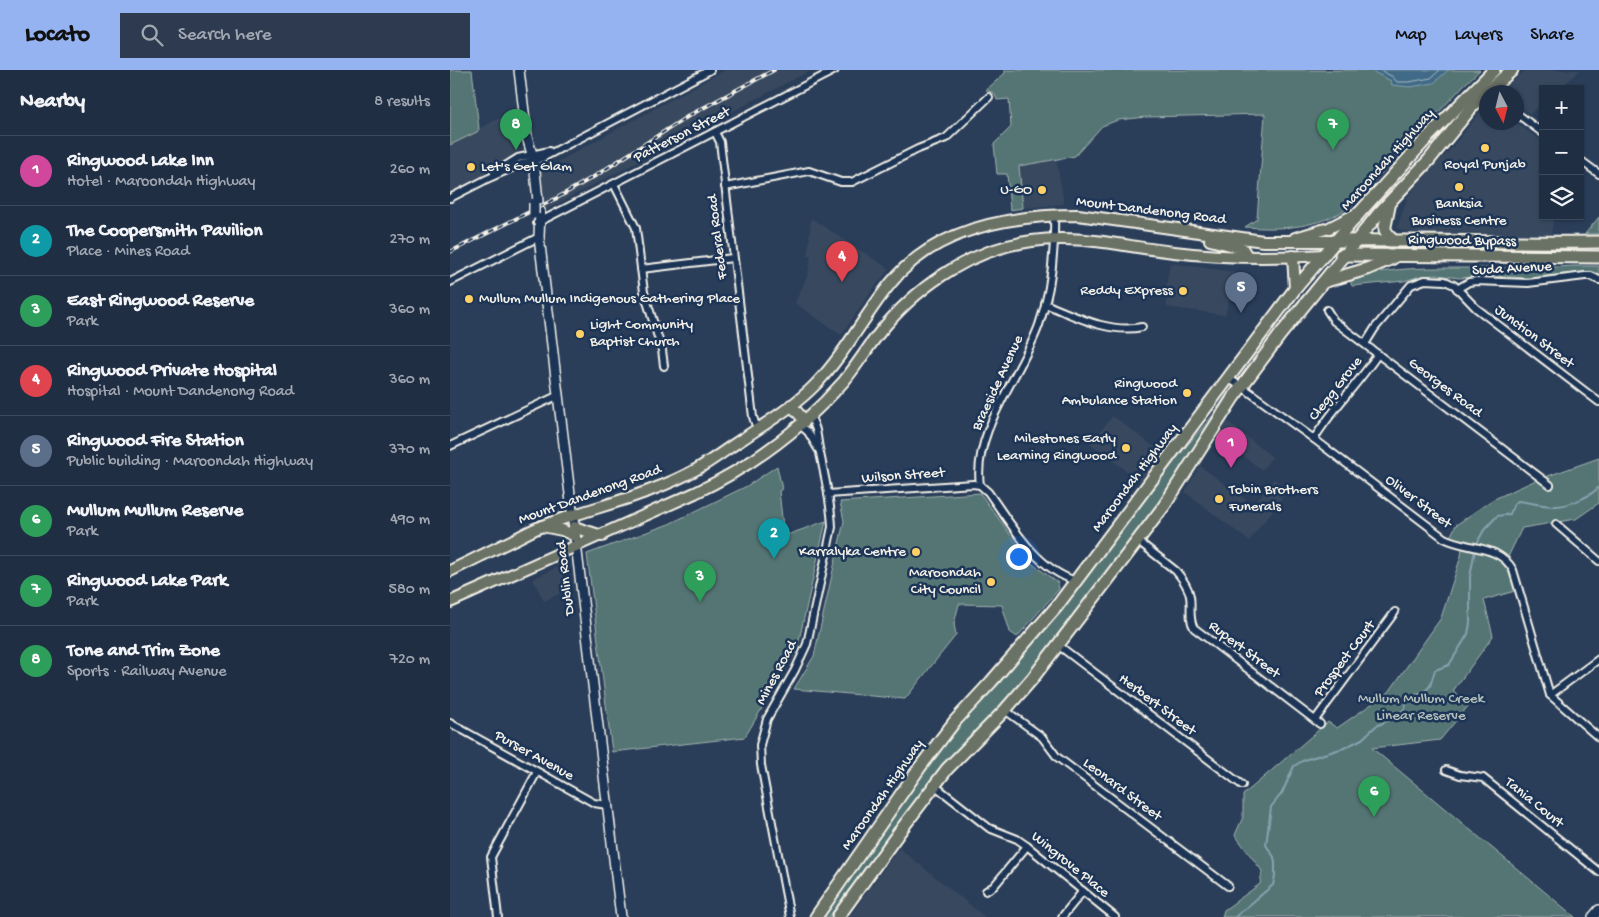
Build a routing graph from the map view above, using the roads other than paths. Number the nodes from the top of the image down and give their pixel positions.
1 (519, 70) edge
2 (710, 70) edge
3 (835, 70) edge
4 (1494, 70) edge
5 (1512, 70) edge
6 (1488, 85) edge
7 (1492, 85) edge
8 (1479, 96) edge
9 (989, 97) dead end
10 (1479, 99) edge
11 (1524, 119) edge
12 (1539, 130) edge
13 (715, 132) junction
14 (1428, 137) junction
15 (1439, 147) junction
16 (530, 158) junction
17 (1584, 163) edge
18 (1599, 174) edge
19 (614, 184) junction
20 (725, 187) junction
21 (450, 198) edge
22 (1390, 202) junction
23 (1362, 210) junction
24 (1054, 215) junction
25 (537, 217) junction
26 (1207, 236) junction
27 (539, 237) junction
28 (1055, 239) junction
29 (1358, 240) junction
30 (1392, 240) junction
31 (1336, 241) junction
32 (1284, 242) junction
33 (1599, 242) edge
34 (1200, 254) junction
35 (1324, 255) junction
36 (1344, 255) junction
37 (1399, 255) junction
38 (1247, 256) junction
39 (1293, 256) junction
40 (1599, 257) edge
41 (733, 258) junction
42 (641, 269) junction
43 (1599, 280) edge
44 (450, 282) edge
45 (1322, 282) junction
46 (1295, 289) junction
47 (1457, 289) junction
48 (1045, 304) junction
49 (1327, 310) dead end
50 (1142, 327) dead end
51 (1365, 344) junction
52 (1378, 354) junction
53 (664, 366) dead end
54 (1228, 378) junction
55 (1241, 386) junction
56 (559, 395) junction
57 (1599, 402) edge
58 (791, 406) junction
59 (805, 421) junction
60 (757, 429) junction
61 (1314, 439) junction
62 (450, 446) edge
63 (819, 450) junction
64 (980, 485) junction
65 (1550, 485) dead end
66 (828, 494) junction
67 (573, 516) junction
68 (1556, 524) dead end
69 (542, 526) junction
70 (574, 531) junction
71 (602, 536) junction
72 (1137, 540) junction
73 (576, 547) junction
74 (1599, 561) edge
75 (450, 571) edge
76 (1076, 581) junction
77 (450, 602) edge
78 (1395, 612) dead end
79 (1058, 645) junction
80 (1599, 659) edge
81 (1550, 695) junction
82 (1006, 710) junction
83 (1317, 722) joint
84 (450, 723) edge
85 (1599, 738) edge
86 (1446, 770) dead end
87 (537, 772) junction
88 (934, 785) junction
89 (1242, 785) dead end
90 (607, 805) junction
91 (1027, 846) junction
92 (1599, 872) edge
93 (1228, 886) dead end
94 (986, 891) dead end
95 (1083, 891) junction
96 (789, 908) junction
97 (1599, 910) edge
98 (498, 917) edge
99 (621, 917) edge
100 (790, 917) edge
101 (794, 917) edge
102 (816, 917) edge
103 (838, 917) edge
104 (1062, 917) edge
105 (1115, 917) edge
106 (1593, 917) edge

1 - 16 main road, Dublin Road
2 - 16 street
3 - 13 street, Patterson Street
4 - 6 highway, Maroondah Highway
5 - 7 highway, Maroondah Highway
8 - 14 highway, Maroondah Highway
9 - 20 street
10 - 15 highway, Maroondah Highway
11 - 12 street
13 - 19 street, Patterson Street
13 - 20 street, Federal Road
14 - 15 highway
14 - 23 highway, Maroondah Highway
15 - 22 highway, Maroondah Highway
16 - 21 street
16 - 25 main road, Dublin Road, bridge
17 - 18 street
19 - 25 street, Patterson Street
19 - 42 street
20 - 41 street, Federal Road
22 - 29 highway, Maroondah Highway
22 - 30 highway
23 - 31 highway, Maroondah Highway
23 - 32 main road
24 - 26 main road, Mount Dandenong Road
24 - 28 street, Braeside Avenue
24 - 58 main road, Mount Dandenong Road
25 - 27 main road, Dublin Road
26 - 32 main road, Mount Dandenong Road
26 - 34 main road
26 - 38 main road
27 - 44 street
27 - 56 main road, Dublin Road
28 - 34 main road
28 - 48 street, Braeside Avenue
28 - 59 main road
29 - 30 highway, Ringwood Bypass
29 - 31 highway, Ringwood Bypass
29 - 36 highway, Maroondah Highway
30 - 33 highway, Ringwood Bypass
31 - 32 main road, Mount Dandenong Road
31 - 35 highway, Maroondah Highway
34 - 38 main road
35 - 36 highway, Ringwood Bypass
35 - 39 main road
35 - 46 highway, Maroondah Highway
36 - 37 highway, Ringwood Bypass
36 - 45 highway, Maroondah Highway
37 - 40 highway, Ringwood Bypass
37 - 45 highway
38 - 39 main road
39 - 46 main road
41 - 42 street
41 - 60 street, Federal Road
42 - 53 street
43 - 47 street, Suda Avenue
45 - 55 highway, Maroondah Highway
46 - 54 highway, Maroondah Highway
47 - 51 street
47 - 57 street, Junction Street
48 - 50 street
48 - 64 street, Braeside Avenue
49 - 51 street, Georges Road
51 - 52 street, Georges Road
52 - 61 street, Clegg Grove
52 - 65 street, Georges Road
54 - 55 street, Oliver Street
54 - 76 highway, Maroondah Highway
55 - 61 street, Oliver Street
55 - 72 highway, Maroondah Highway
56 - 62 street
56 - 67 main road, Dublin Road
58 - 59 main road
58 - 60 main road, Mount Dandenong Road
59 - 63 street, Mines Road
59 - 63 street, Mines Road
59 - 71 main road
60 - 67 main road, Mount Dandenong Road
61 - 81 street, Oliver Street
63 - 66 street, Mines Road
64 - 66 street, Wilson Street
64 - 76 street
66 - 96 street, Mines Road
67 - 69 main road, Mount Dandenong Road
67 - 70 main road, Dublin Road
68 - 74 street
69 - 70 main road
69 - 75 main road, Mount Dandenong Road
70 - 71 main road
70 - 73 main road, Dublin Road
71 - 73 main road
72 - 79 highway, Maroondah Highway
72 - 83 street, Rupert Street
73 - 77 main road
73 - 90 main road, Dublin Road
76 - 102 highway, Maroondah Highway
78 - 83 street, Prospect Court
79 - 82 highway, Maroondah Highway
79 - 89 street, Herbert Street
80 - 81 street
81 - 85 street
82 - 88 highway, Maroondah Highway
82 - 93 street, Leonard Street
84 - 87 street, Purser Avenue
86 - 92 street, Tania Court
87 - 90 street, Purser Avenue
87 - 98 street
88 - 91 street, Wingrove Place
88 - 103 highway, Maroondah Highway
90 - 99 main road, Dublin Road
91 - 94 street
91 - 95 street, Wingrove Place
95 - 104 street
95 - 105 street, Wingrove Place
96 - 100 street, Mines Road
96 - 101 street, Mines Road
97 - 106 main road

